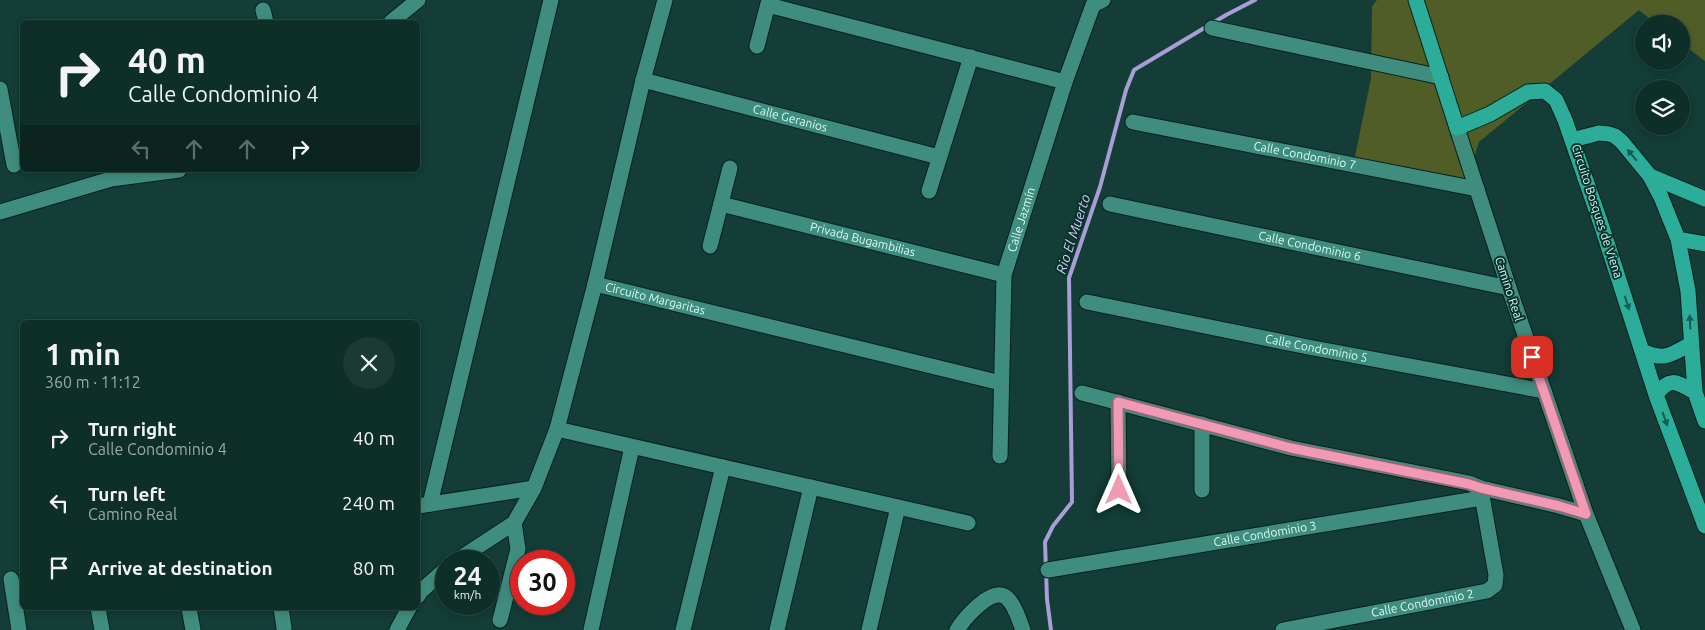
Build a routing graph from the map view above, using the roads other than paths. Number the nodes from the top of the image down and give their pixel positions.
1 (418, 0) edge
2 (550, 0) edge
3 (665, 0) edge
4 (769, 2) edge
5 (1094, 2) edge
6 (1417, 3) edge
7 (393, 20) edge
8 (1212, 28) dead end
9 (757, 46) dead end
10 (972, 57) junction
11 (1441, 77) junction
12 (643, 80) junction
13 (1065, 82) junction
14 (0, 88) edge
15 (1133, 122) dead end
16 (1457, 128) junction
17 (1572, 140) junction
18 (939, 157) junction
19 (14, 165) dead end
20 (730, 168) dead end
21 (151, 172) edge
22 (110, 175) edge
23 (1650, 176) junction
24 (1477, 188) junction
25 (929, 191) dead end
26 (1705, 200) edge
27 (721, 204) junction
28 (1110, 204) dead end
29 (0, 212) edge
30 (1678, 238) junction
31 (1705, 244) edge
32 (710, 246) dead end
33 (1004, 276) junction
34 (595, 284) junction
35 (1509, 288) junction
36 (1087, 302) dead end
37 (1691, 344) junction
38 (1644, 352) junction
39 (1001, 384) junction
40 (1544, 391) junction
41 (1695, 392) junction
42 (1082, 393) dead end
43 (1656, 395) junction
44 (1118, 402) junction
45 (1705, 421) edge
46 (1202, 424) junction
47 (556, 429) junction
48 (632, 446) junction
49 (1000, 456) dead end
50 (723, 467) junction
51 (812, 487) junction
52 (534, 488) junction
53 (1119, 490) dead end
54 (1202, 490) dead end
55 (1481, 493) junction
56 (424, 505) edge
57 (898, 507) junction
58 (1586, 514) junction
59 (514, 523) junction
60 (968, 523) dead end
61 (1705, 526) edge
62 (473, 550) edge
63 (1048, 570) dead end
64 (11, 579) edge
65 (435, 579) edge
66 (420, 593) edge
67 (98, 610) edge
68 (189, 610) edge
69 (281, 610) edge
70 (408, 610) edge
71 (500, 620) dead end
72 (284, 628) dead end
73 (19, 630) edge
74 (102, 630) edge
75 (193, 630) edge
76 (397, 630) edge
77 (590, 630) edge
78 (682, 630) edge
79 (777, 630) edge
80 (869, 630) edge
81 (957, 630) edge
82 (1023, 630) edge
83 (1283, 630) edge
84 (1633, 630) edge

1 - 7 street
2 - 56 street
3 - 12 street, Circuito Margaritas
4 - 9 street
4 - 10 street
5 - 13 street, Calle Jazmín
6 - 11 main road, Camino Real
8 - 11 street
10 - 13 street
10 - 18 street
11 - 16 main road, Camino Real
12 - 18 street, Calle Geranios
12 - 34 street, Circuito Margaritas
13 - 33 street, Calle Jazmín
14 - 19 street
15 - 24 street, Calle Condominio 7
16 - 17 main road
16 - 24 street, Camino Real
23 -> 17 main road, Circuito Bosques de Viena
17 -> 38 main road, Circuito Bosques de Viena
18 - 25 street
20 - 27 street
21 - 22 street
22 - 29 street
23 - 26 main road
23 - 30 main road, Circuito Bosques de Viena
24 - 35 street, Camino Real
27 - 32 street
27 - 33 street, Privada Bugambilias
28 - 35 street, Calle Condominio 6
30 - 31 main road
37 -> 30 main road, Circuito Bosques de Viena
33 - 39 street, Calle Jazmín
34 - 39 street, Circuito Margaritas
34 - 47 street
35 - 40 street, Camino Real
36 - 40 street, Calle Condominio 5
37 - 38 main road
37 - 41 main road, Circuito Bosques de Viena
38 - 43 main road, Circuito Bosques de Viena
39 - 49 street, Calle Jazmín
40 - 58 street, Camino Real
41 - 43 main road
41 - 45 main road, Circuito Bosques de Viena
42 - 44 street
43 -> 61 main road, Circuito Bosques de Viena
44 - 46 street
44 - 53 street
46 - 54 street
46 - 55 street
47 - 48 street
47 - 52 street
48 - 50 street
48 - 77 street
50 - 51 street
50 - 78 street
51 - 57 street
51 - 79 street
52 - 56 street
52 - 59 street
55 - 58 street
55 - 63 street, Calle Condominio 3
55 - 83 street, Calle Condominio 2
57 - 60 street
57 - 80 street
58 - 84 street, Camino Real
59 - 62 street
59 - 71 street
64 - 73 street
65 - 66 street
67 - 74 street
68 - 75 street
69 - 72 street
70 - 76 street
81 - 82 street

